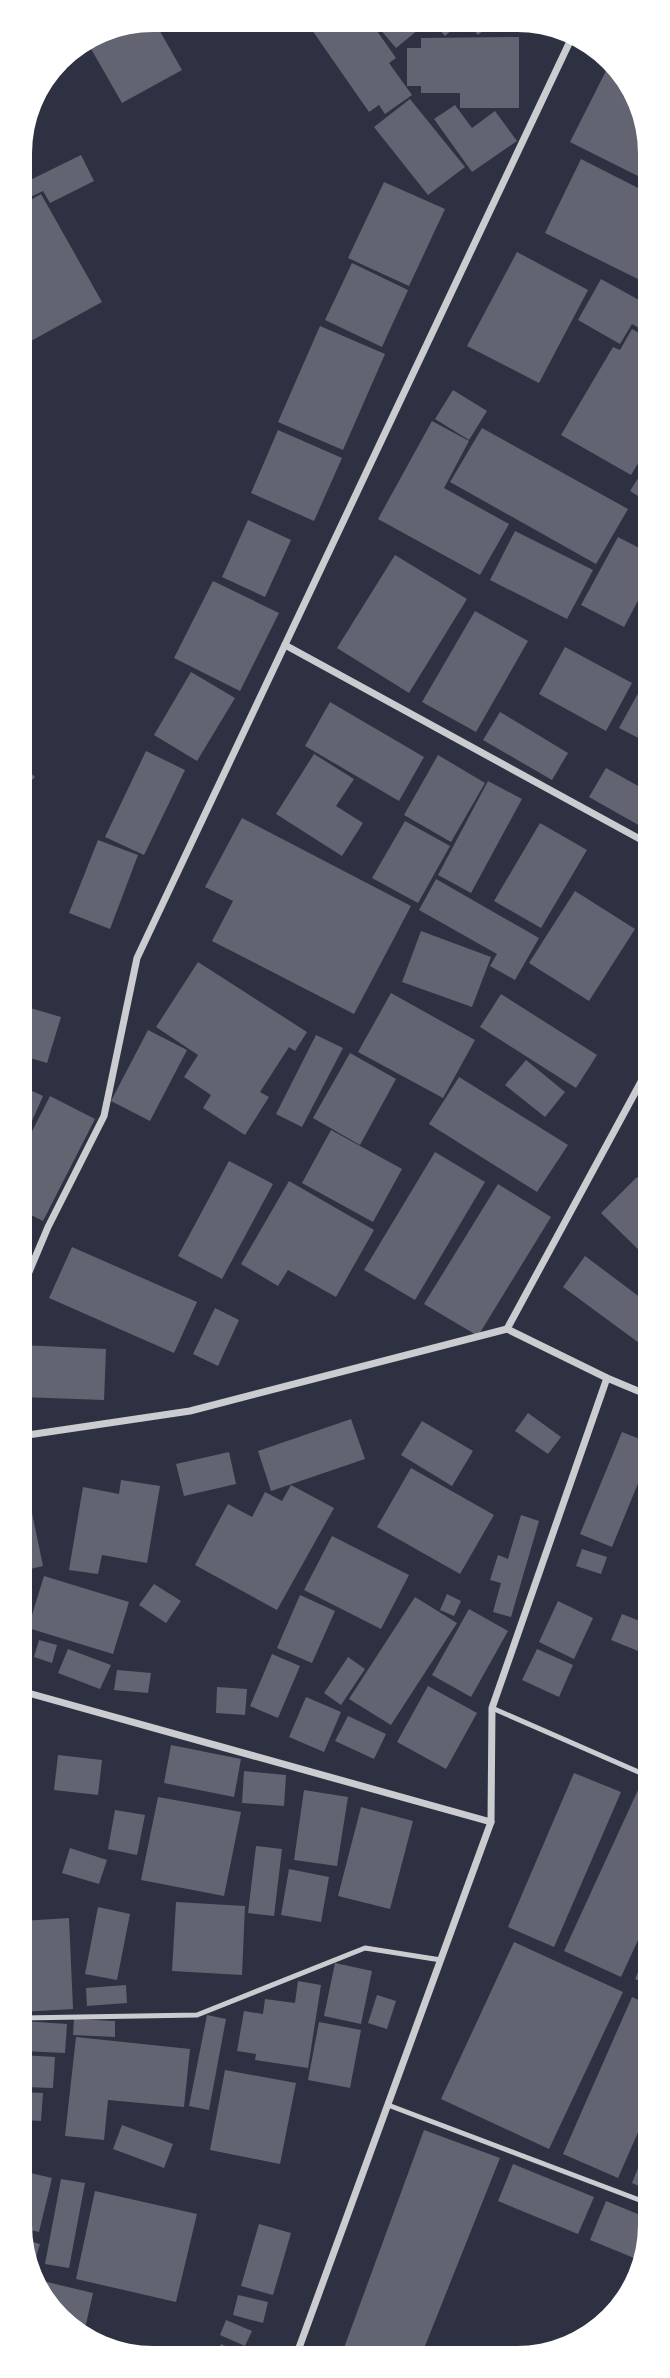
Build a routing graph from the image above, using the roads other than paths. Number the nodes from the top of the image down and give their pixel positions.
1 (569, 43) edge
2 (285, 645) junction
3 (638, 838) edge
4 (638, 1087) edge
5 (32, 1266) edge
6 (507, 1329) junction
7 (607, 1378) junction
8 (638, 1391) edge
9 (32, 1434) edge
10 (32, 1694) edge
11 (492, 1708) junction
12 (638, 1772) edge
13 (491, 1822) junction
14 (441, 1960) junction
15 (32, 2018) edge
16 (388, 2105) junction
17 (638, 2199) edge
18 (300, 2346) edge

1 - 2 street
2 - 3 street
2 - 5 street
4 - 6 street
6 - 7 street
6 - 9 street
7 - 8 street
7 - 11 street
10 - 13 street
11 - 12 lane
11 - 13 street
13 - 14 street
14 - 15 lane
14 - 16 street
16 - 17 lane
16 - 18 street

